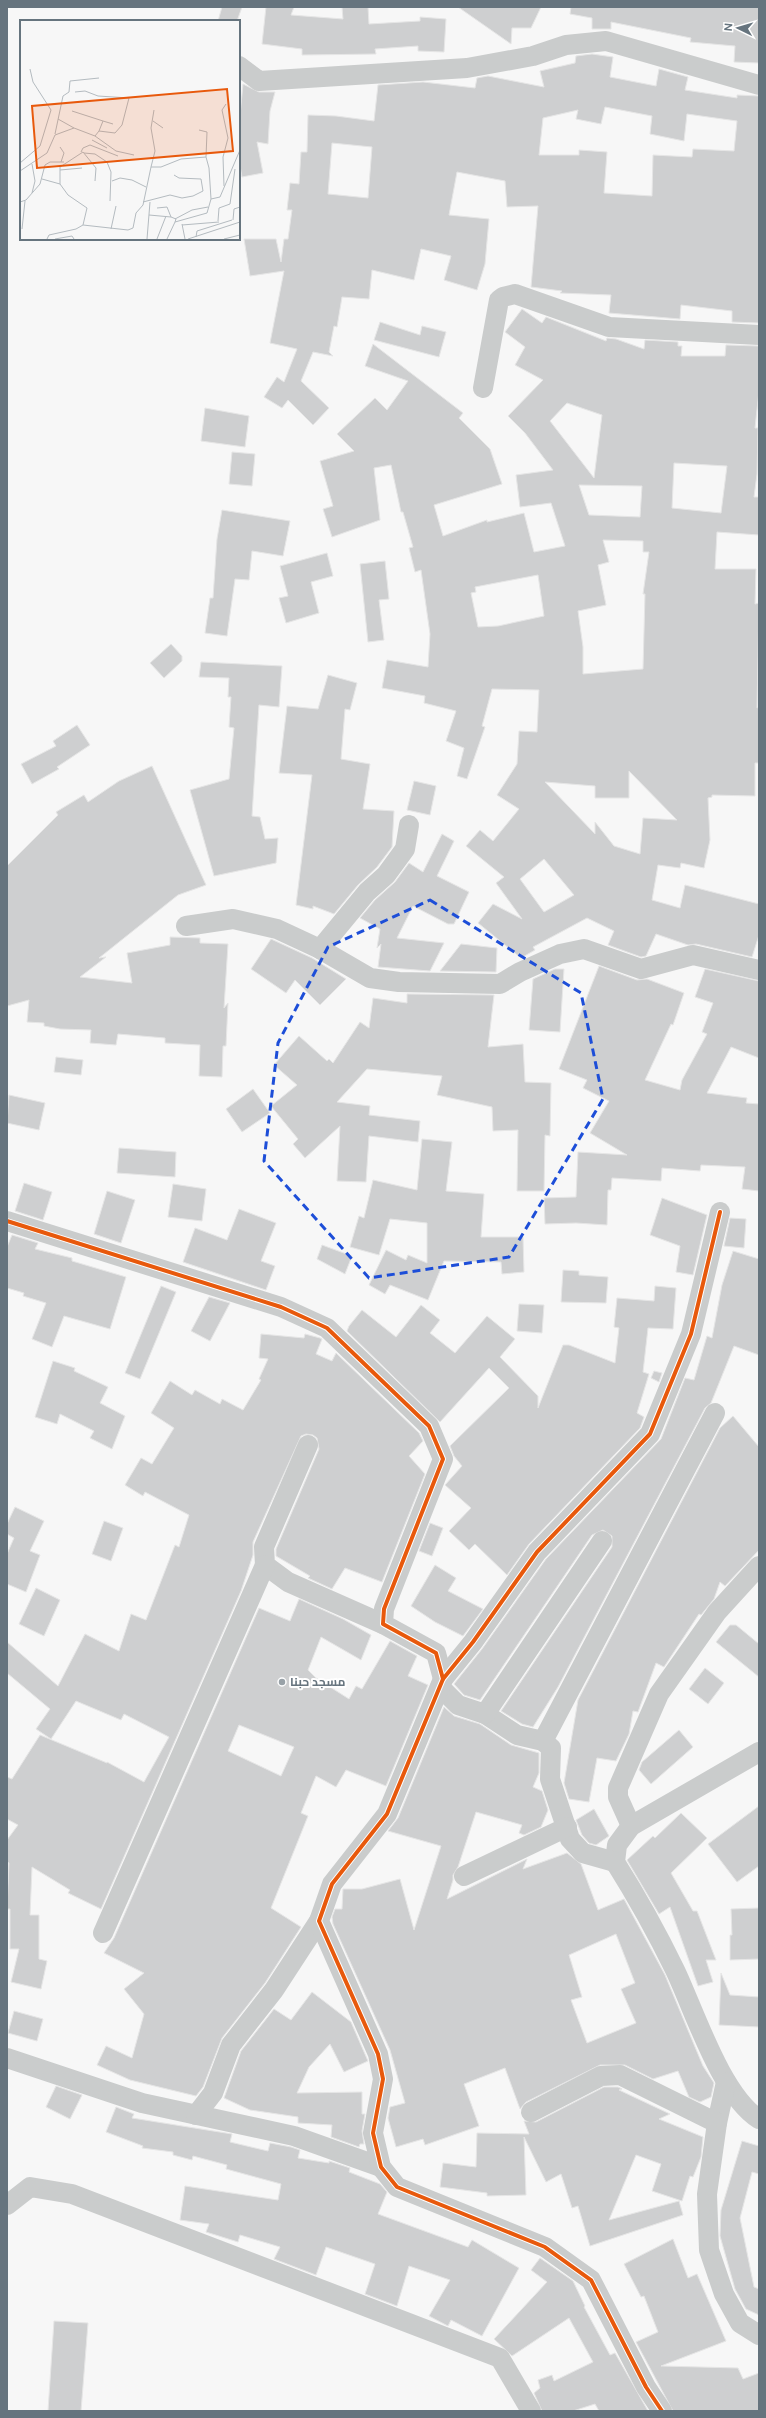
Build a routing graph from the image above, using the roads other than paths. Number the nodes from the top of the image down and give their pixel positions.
1 (240, 67) edge
2 (759, 85) edge
3 (759, 335) edge
4 (483, 388) dead end
5 (409, 825) dead end
6 (186, 926) dead end
7 (320, 949) junction
8 (759, 970) edge
9 (720, 1212) dead end
10 (7, 1221) edge
11 (715, 1413) dead end
12 (308, 1445) dead end
13 (602, 1541) dead end
14 (265, 1565) junction
15 (759, 1566) edge
16 (383, 1624) junction
17 (442, 1683) junction
18 (485, 1714) junction
19 (543, 1741) junction
20 (759, 1752) edge
21 (631, 1826) junction
22 (566, 1827) junction
23 (615, 1862) junction
24 (464, 1876) dead end
25 (319, 1921) junction
26 (103, 1933) dead end
27 (7, 2058) edge
28 (726, 2082) junction
29 (531, 2112) dead end
30 (196, 2115) junction
31 (759, 2119) edge
32 (717, 2123) junction
33 (381, 2167) junction
34 (7, 2205) edge
35 (759, 2335) edge
36 (531, 2411) edge
37 (662, 2411) edge

1 - 2 street
3 - 4 street
5 - 7 street
6 - 7 street
7 - 8 street
9 - 17 street
10 - 16 street
11 - 19 street
12 - 14 street
13 - 18 street
14 - 16 street
14 - 26 street
15 - 21 street
16 - 17 street
17 - 18 street
17 - 25 street
18 - 19 street
19 - 22 street
20 - 21 street
21 - 23 street
22 - 23 street
22 - 24 street
23 - 28 street
25 - 30 street
25 - 33 street
27 - 30 street
28 - 31 street
28 - 32 street
29 - 32 street
30 - 33 street
32 - 35 street
33 - 37 street
34 - 36 street

